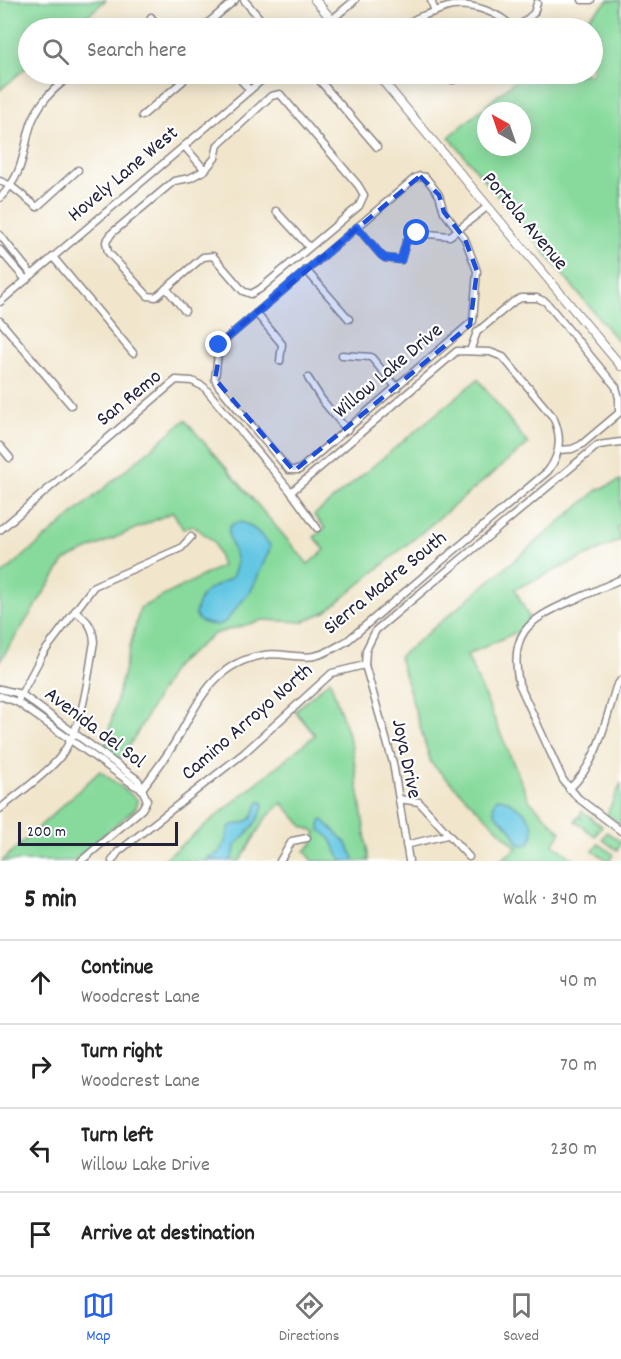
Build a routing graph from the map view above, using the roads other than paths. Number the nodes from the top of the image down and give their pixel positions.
1 (235, 0) edge
2 (244, 0) edge
3 (315, 0) edge
4 (355, 0) edge
5 (431, 0) edge
6 (582, 0) edge
7 (591, 0) edge
8 (537, 3) dead end
9 (435, 12) junction
10 (216, 18) edge
11 (259, 18) edge
12 (330, 18) edge
13 (334, 18) edge
14 (418, 18) edge
15 (503, 18) edge
16 (528, 18) edge
17 (59, 84) edge
18 (179, 84) edge
19 (244, 84) edge
20 (256, 84) edge
21 (323, 84) edge
22 (385, 84) edge
23 (250, 90) junction
24 (142, 116) dead end
25 (184, 146) junction
26 (377, 147) dead end
27 (78, 170) dead end
28 (205, 170) junction
29 (0, 181) edge
30 (11, 186) junction
31 (0, 198) edge
32 (487, 207) junction
33 (276, 210) dead end
34 (357, 227) junction
35 (459, 230) junction
36 (0, 235) edge
37 (309, 247) junction
38 (0, 249) edge
39 (53, 257) junction
40 (306, 270) junction
41 (32, 275) junction
42 (26, 280) junction
43 (166, 288) junction
44 (0, 302) edge
45 (185, 311) dead end
46 (255, 313) junction
47 (349, 319) dead end
48 (0, 321) edge
49 (470, 351) junction
50 (133, 353) dead end
51 (342, 355) dead end
52 (280, 361) dead end
53 (621, 366) edge
54 (308, 378) dead end
55 (397, 388) junction
56 (71, 405) dead end
57 (347, 430) junction
58 (621, 442) edge
59 (0, 446) edge
60 (559, 450) junction
61 (10, 458) dead end
62 (291, 492) junction
63 (317, 528) dead end
64 (0, 530) edge
65 (190, 537) dead end
66 (621, 581) edge
67 (75, 611) junction
68 (365, 665) junction
69 (621, 680) edge
70 (0, 689) edge
71 (21, 694) junction
72 (0, 696) edge
73 (17, 702) junction
74 (74, 732) junction
75 (71, 740) junction
76 (142, 789) junction
77 (569, 789) junction
78 (399, 800) junction
79 (0, 808) edge
80 (621, 831) edge
81 (447, 835) junction
82 (307, 838) dead end
83 (406, 845) junction
84 (469, 858) dead end
85 (81, 861) edge
86 (112, 861) edge
87 (280, 861) edge
88 (409, 861) edge

1 - 10 street
2 - 11 street
3 - 12 main road
4 - 13 street
5 - 9 street
6 - 7 street
8 - 16 street
9 - 14 street
9 - 15 street
17 - 30 street
18 - 24 street
19 - 23 street
20 - 23 street, Hovely Lane West
21 - 26 street
22 - 32 main road, Portola Avenue
23 - 25 street, Hovely Lane West
25 - 28 street
25 - 39 street, Hovely Lane West
27 - 30 street
28 - 37 street
28 - 43 street
29 - 30 street
30 - 31 street
32 - 35 street
32 - 53 main road, Portola Avenue
33 - 37 street
34 - 35 street
34 - 35 street, Willow Lake Drive
34 - 40 street, Willow Lake Drive
35 - 55 street, Willow Lake Drive
36 - 41 street
37 - 43 street
38 - 42 street
39 - 41 street, Hovely Lane West
39 - 50 street
40 - 46 street, Willow Lake Drive
40 - 47 street
41 - 42 street, Hovely Lane West
42 - 44 street, Hovely Lane West
43 - 45 street
46 - 52 street
46 - 57 street, Willow Lake Drive
48 - 56 street
49 - 60 street
49 - 60 street
49 - 62 street
51 - 55 street
54 - 57 street
55 - 57 street, Willow Lake Drive
58 - 68 street
59 - 61 street
60 - 76 street, Sierra Madre South
62 - 63 street, San Remo
62 - 64 street, San Remo
65 - 67 street
66 - 77 street
67 - 71 street
67 - 74 street
68 - 78 street, Joya Drive
68 - 86 street, Camino Arroyo North
69 - 77 street
70 - 71 street, Avenida del Sol
71 - 73 street
71 - 74 street, Avenida del Sol
72 - 73 street, Avenida del Sol
73 - 75 street, Avenida del Sol
74 - 75 street
74 - 76 street, Avenida del Sol
75 - 76 street, Avenida del Sol
75 - 79 street
76 - 85 street
77 - 80 street
78 - 81 street
78 - 83 street, Joya Drive
81 - 83 street
81 - 84 street
82 - 87 street
83 - 88 street, Joya Drive

